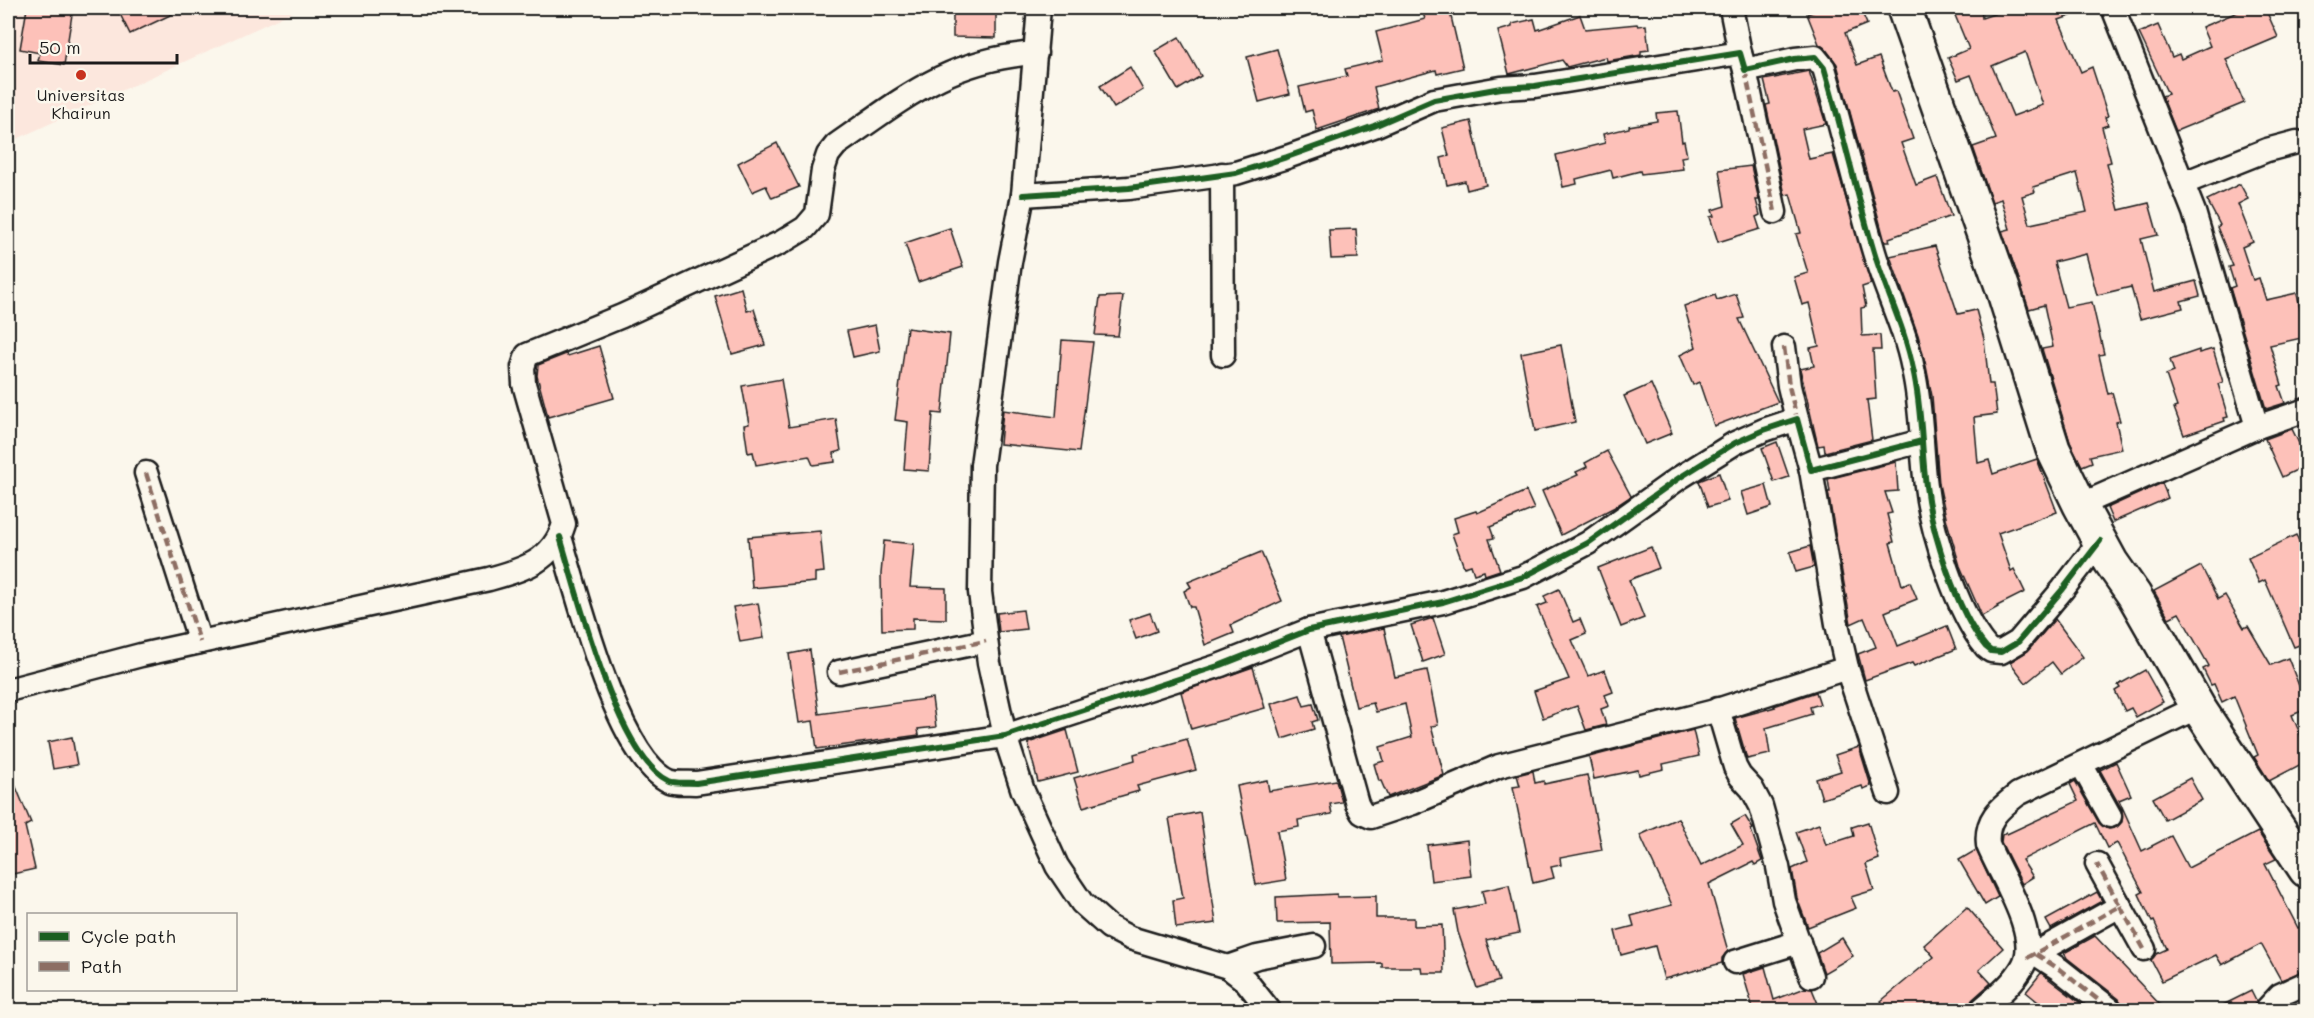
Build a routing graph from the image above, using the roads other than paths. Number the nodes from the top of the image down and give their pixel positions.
1 (1040, 8) edge
2 (1731, 8) edge
3 (1904, 8) edge
4 (2113, 8) edge
5 (1036, 53) junction
6 (1743, 62) junction
7 (2297, 142) dead end
8 (1222, 174) junction
9 (2184, 183) junction
10 (1023, 195) junction
11 (1775, 212) dead end
12 (1784, 347) dead end
13 (1223, 355) dead end
14 (2307, 410) edge
15 (1797, 419) junction
16 (2257, 426) junction
17 (1922, 441) junction
18 (1811, 470) junction
19 (147, 473) dead end
20 (2079, 505) junction
21 (561, 537) junction
22 (2106, 551) junction
23 (1309, 630) junction
24 (986, 641) junction
25 (200, 642) junction
26 (1847, 668) junction
27 (839, 672) dead end
28 (8, 690) edge
29 (2198, 707) junction
30 (1718, 709) junction
31 (1005, 736) junction
32 (2081, 764) junction
33 (1888, 793) dead end
34 (2110, 816) dead end
35 (2302, 852) edge
36 (2097, 864) dead end
37 (2120, 906) junction
38 (1799, 942) junction
39 (1314, 946) dead end
40 (2144, 949) dead end
41 (2032, 956) junction
42 (1736, 963) dead end
43 (1228, 968) junction
44 (1811, 976) dead end
45 (2307, 983) edge
46 (1269, 1011) edge
47 (1982, 1011) edge
48 (2111, 1011) edge
49 (2266, 1011) edge

1 - 5 street
2 - 6 street
3 - 20 highway
4 - 9 street
5 - 10 street
5 - 21 street
6 - 8 street
6 - 11 street
6 - 17 street
7 - 9 street
8 - 10 street
8 - 13 street
9 - 16 street
10 - 24 street
12 - 15 street
14 - 16 street
15 - 18 street
15 - 23 street
16 - 20 street
17 - 18 street
17 - 22 street
18 - 26 street
19 - 25 street
20 - 22 highway
21 - 25 street
21 - 31 street
22 - 29 highway
23 - 30 street
23 - 31 street
24 - 27 street
24 - 31 street
25 - 28 street
26 - 30 street
26 - 33 street
29 - 32 street
29 - 35 highway
30 - 38 street
31 - 43 street
32 - 34 street
32 - 41 street
36 - 37 street
37 - 40 street
37 - 41 street
38 - 42 street
38 - 44 street
39 - 43 street
41 - 47 street
41 - 48 street
43 - 46 street
45 - 49 street

